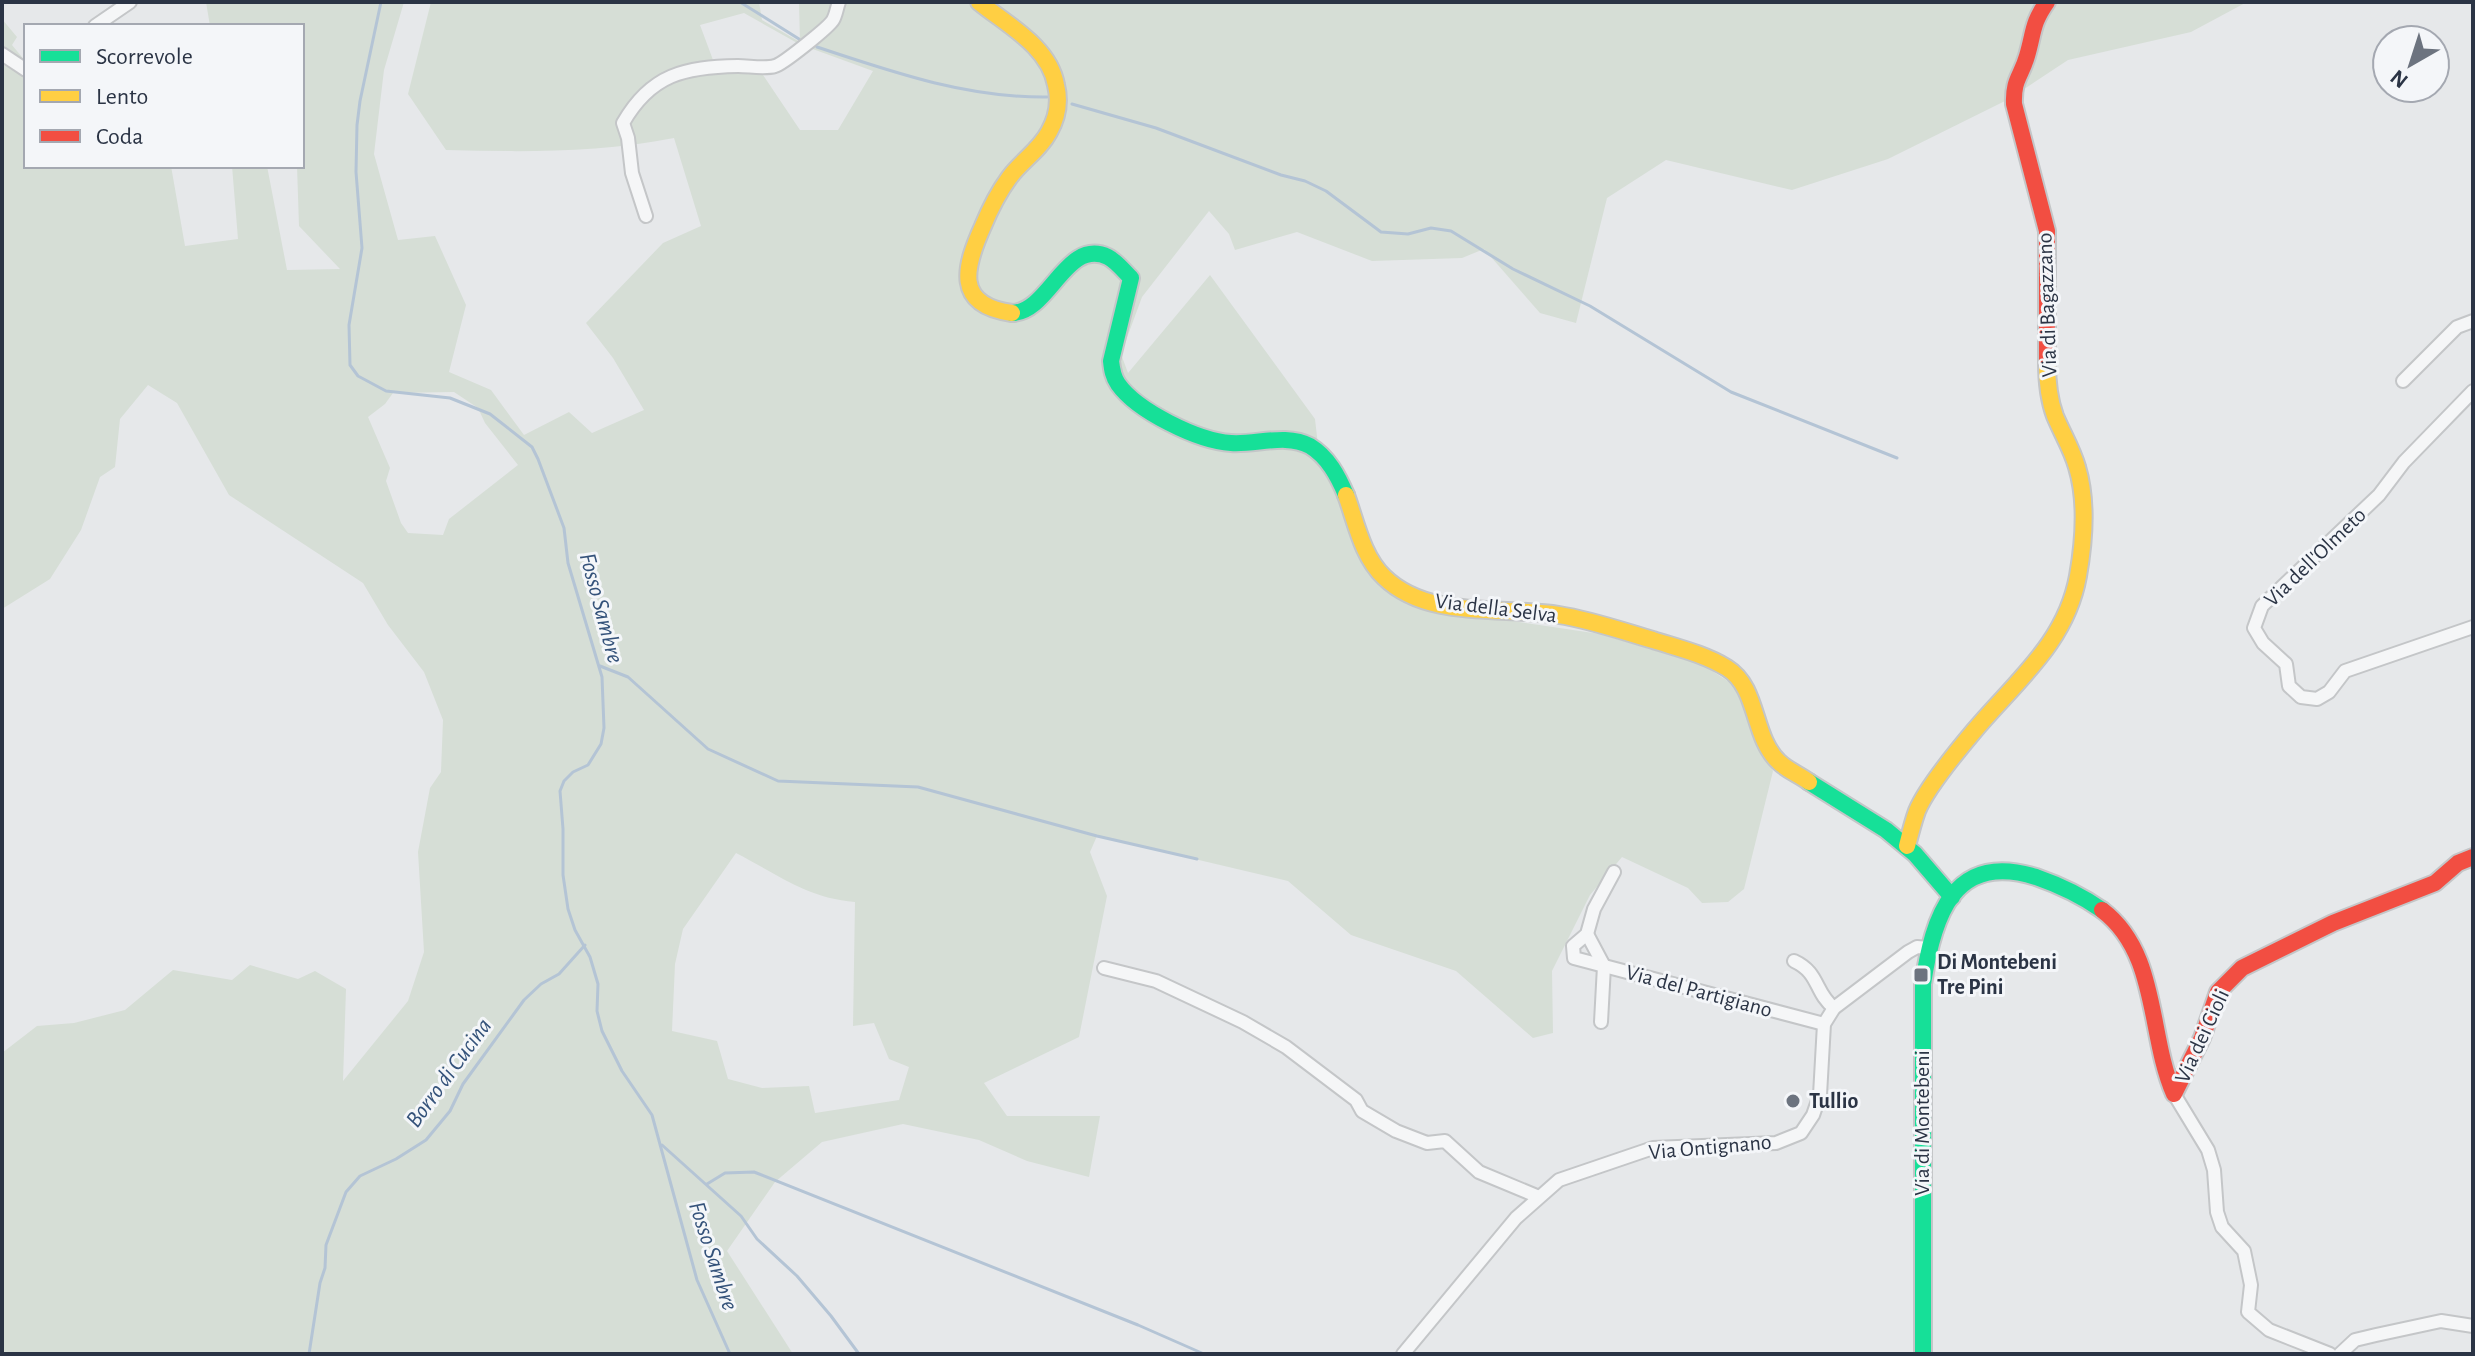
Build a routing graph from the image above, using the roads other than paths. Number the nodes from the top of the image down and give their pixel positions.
1 (130, 2) edge
2 (839, 2) edge
3 (979, 2) edge
4 (2047, 2) edge
5 (2034, 10) edge
6 (98, 24) edge
7 (2, 54) edge
8 (24, 69) edge
9 (646, 216) dead end
10 (2473, 321) edge
11 (2403, 381) dead end
12 (2473, 391) edge
13 (2473, 627) edge
14 (1907, 846) junction
15 (2473, 857) edge
16 (1614, 872) dead end
17 (1952, 897) junction
18 (1587, 934) junction
19 (1929, 948) junction
20 (1794, 961) dead end
21 (1604, 966) junction
22 (1104, 968) dead end
23 (1834, 1008) junction
24 (1601, 1022) dead end
25 (1824, 1024) junction
26 (2174, 1094) junction
27 (1539, 1197) junction
28 (2473, 1326) edge
29 (1403, 1354) edge
30 (1923, 1354) edge
31 (2330, 1354) edge
32 (2340, 1354) edge

1 - 6 street
2 - 9 street
3 - 14 street, Via della Selva
4 - 5 street, Via di Bagazzano
5 - 14 street, Via di Bagazzano
7 - 8 street
10 - 11 street
12 - 13 street, Via dell'Olmeto
14 - 17 street, Via della Selva
15 - 26 street, Via dei Cioli
16 - 18 street
17 - 19 street, Via di Montebeni
17 - 26 street, Via dei Cioli
18 - 21 street
18 - 21 street, Via del Partigiano
19 - 23 street, Via Ontignano
19 - 30 street, Via di Montebeni
20 - 23 street
21 - 24 street
21 - 25 street, Via del Partigiano
22 - 27 street
23 - 25 street, Via Ontignano
25 - 27 street, Via Ontignano
26 - 31 street
27 - 29 street, Via Ontignano
28 - 32 street

